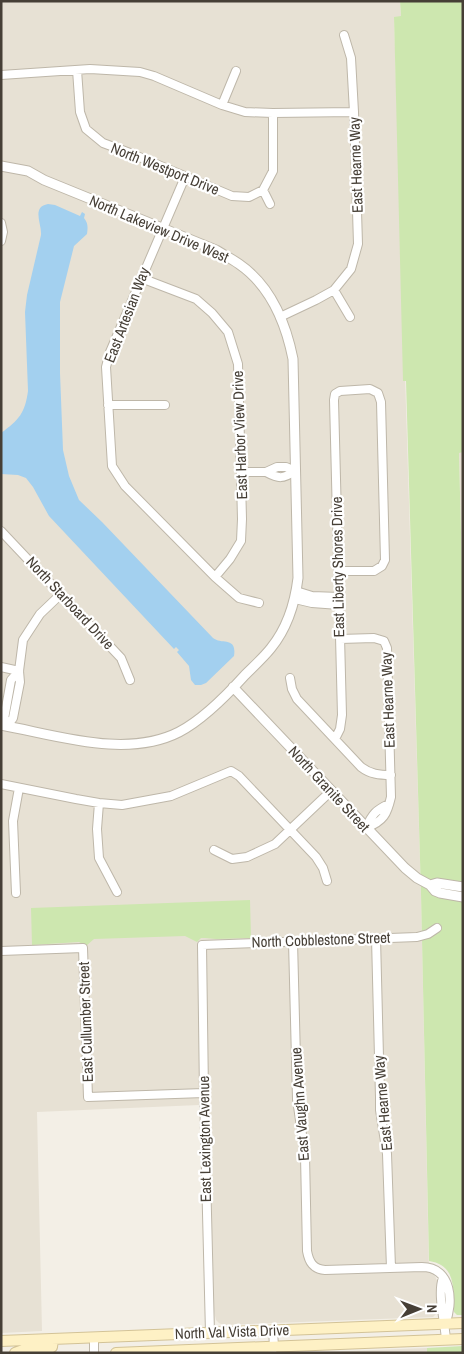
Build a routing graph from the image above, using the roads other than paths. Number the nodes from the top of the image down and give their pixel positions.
1 (344, 35) dead end
2 (77, 70) junction
3 (236, 71) dead end
4 (1, 75) edge
5 (222, 105) junction
6 (354, 112) junction
7 (273, 113) junction
8 (1, 166) edge
9 (185, 177) junction
10 (263, 190) junction
11 (270, 204) dead end
12 (2, 223) edge
13 (163, 229) junction
14 (1, 241) edge
15 (141, 278) junction
16 (334, 290) junction
17 (280, 317) junction
18 (350, 317) dead end
19 (108, 405) junction
20 (165, 405) dead end
21 (295, 471) junction
22 (241, 472) junction
23 (1, 531) edge
24 (338, 571) junction
25 (215, 577) junction
26 (62, 594) junction
27 (296, 595) junction
28 (339, 601) junction
29 (260, 604) dead end
30 (340, 639) junction
31 (1, 667) edge
32 (19, 671) junction
33 (290, 678) dead end
34 (130, 680) dead end
35 (233, 687) junction
36 (4, 726) edge
37 (335, 739) junction
38 (390, 775) junction
39 (1, 784) edge
40 (19, 788) junction
41 (331, 791) junction
42 (99, 803) junction
43 (366, 828) junction
44 (291, 829) junction
45 (214, 850) dead end
46 (326, 881) dead end
47 (430, 885) junction
48 (463, 887) edge
49 (117, 892) dead end
50 (16, 893) dead end
51 (463, 897) edge
52 (437, 928) dead end
53 (376, 938) junction
54 (293, 941) junction
55 (202, 945) joint
56 (1, 951) edge
57 (204, 1093) junction
58 (391, 1268) junction
59 (463, 1323) edge
60 (445, 1324) junction
61 (273, 1330) junction
62 (210, 1333) junction
63 (94, 1337) junction
64 (53, 1339) junction
65 (446, 1340) junction
66 (463, 1340) edge
67 (1, 1341) edge
68 (274, 1351) edge
69 (16, 1353) edge
70 (94, 1353) edge
71 (116, 1353) edge

1 - 6 street, East Hearne Way
2 - 4 street
2 - 5 street
2 - 9 street, North Westport Drive
3 - 5 street
5 - 7 street
6 - 7 street
6 - 16 street, East Hearne Way
7 - 10 street
8 - 13 street, North Lakeview Drive West
9 - 10 street, North Westport Drive
9 - 13 street, East Artesian Way
10 - 11 street
12 - 14 street
13 - 15 street, East Artesian Way
13 - 17 street, North Lakeview Drive West
15 - 19 street, East Artesian Way
15 - 22 street, East Harbor View Drive
16 - 17 street, East Hearne Way
16 - 18 street
17 - 21 street, North Lakeview Drive West
19 - 20 street
19 - 25 street, East Artesian Way
21 - 22 street
21 - 27 street, North Lakeview Drive West
22 - 25 street, East Harbor View Drive
23 - 26 street, North Starboard Drive
24 - 24 street, East Liberty Shores Drive
24 - 28 street, East Liberty Shores Drive
25 - 29 street, East Artesian Way
26 - 32 street
26 - 34 street, North Starboard Drive
27 - 28 street
27 - 35 street, North Lakeview Drive West
28 - 30 street, East Liberty Shores Drive
30 - 37 street, East Liberty Shores Drive
30 - 38 street, East Hearne Way
31 - 32 street
32 - 36 street
33 - 37 street
35 - 36 street, North Lakeview Drive West
35 - 41 street, North Granite Street
37 - 38 street
38 - 43 street, East Hearne Way
39 - 40 street
40 - 42 street
40 - 50 street
41 - 43 street, North Granite Street
41 - 44 street
42 - 44 street
42 - 49 street
43 - 47 street, North Granite Street
44 - 45 street
44 - 46 street
47 - 48 street
47 - 51 street, North Granite Street
52 - 53 street, North Cobblestone Street
53 - 54 street, North Cobblestone Street
53 - 58 street, East Hearne Way
54 - 55 street, North Cobblestone Street
54 - 58 street, East Vaughn Avenue
55 - 57 street, East Lexington Avenue
56 - 57 street, East Cullumber Street
57 - 62 street, East Lexington Avenue
58 - 60 street
59 - 60 main road, North Val Vista Drive
60 - 61 main road, North Val Vista Drive
60 - 65 street
61 - 62 main road, North Val Vista Drive
61 - 68 street
62 - 63 main road, North Val Vista Drive
63 - 64 main road, North Val Vista Drive
63 - 70 street
64 - 67 main road, North Val Vista Drive
64 - 69 main road
65 - 66 main road, North Val Vista Drive
65 - 68 main road, North Val Vista Drive
68 - 71 main road, North Val Vista Drive

